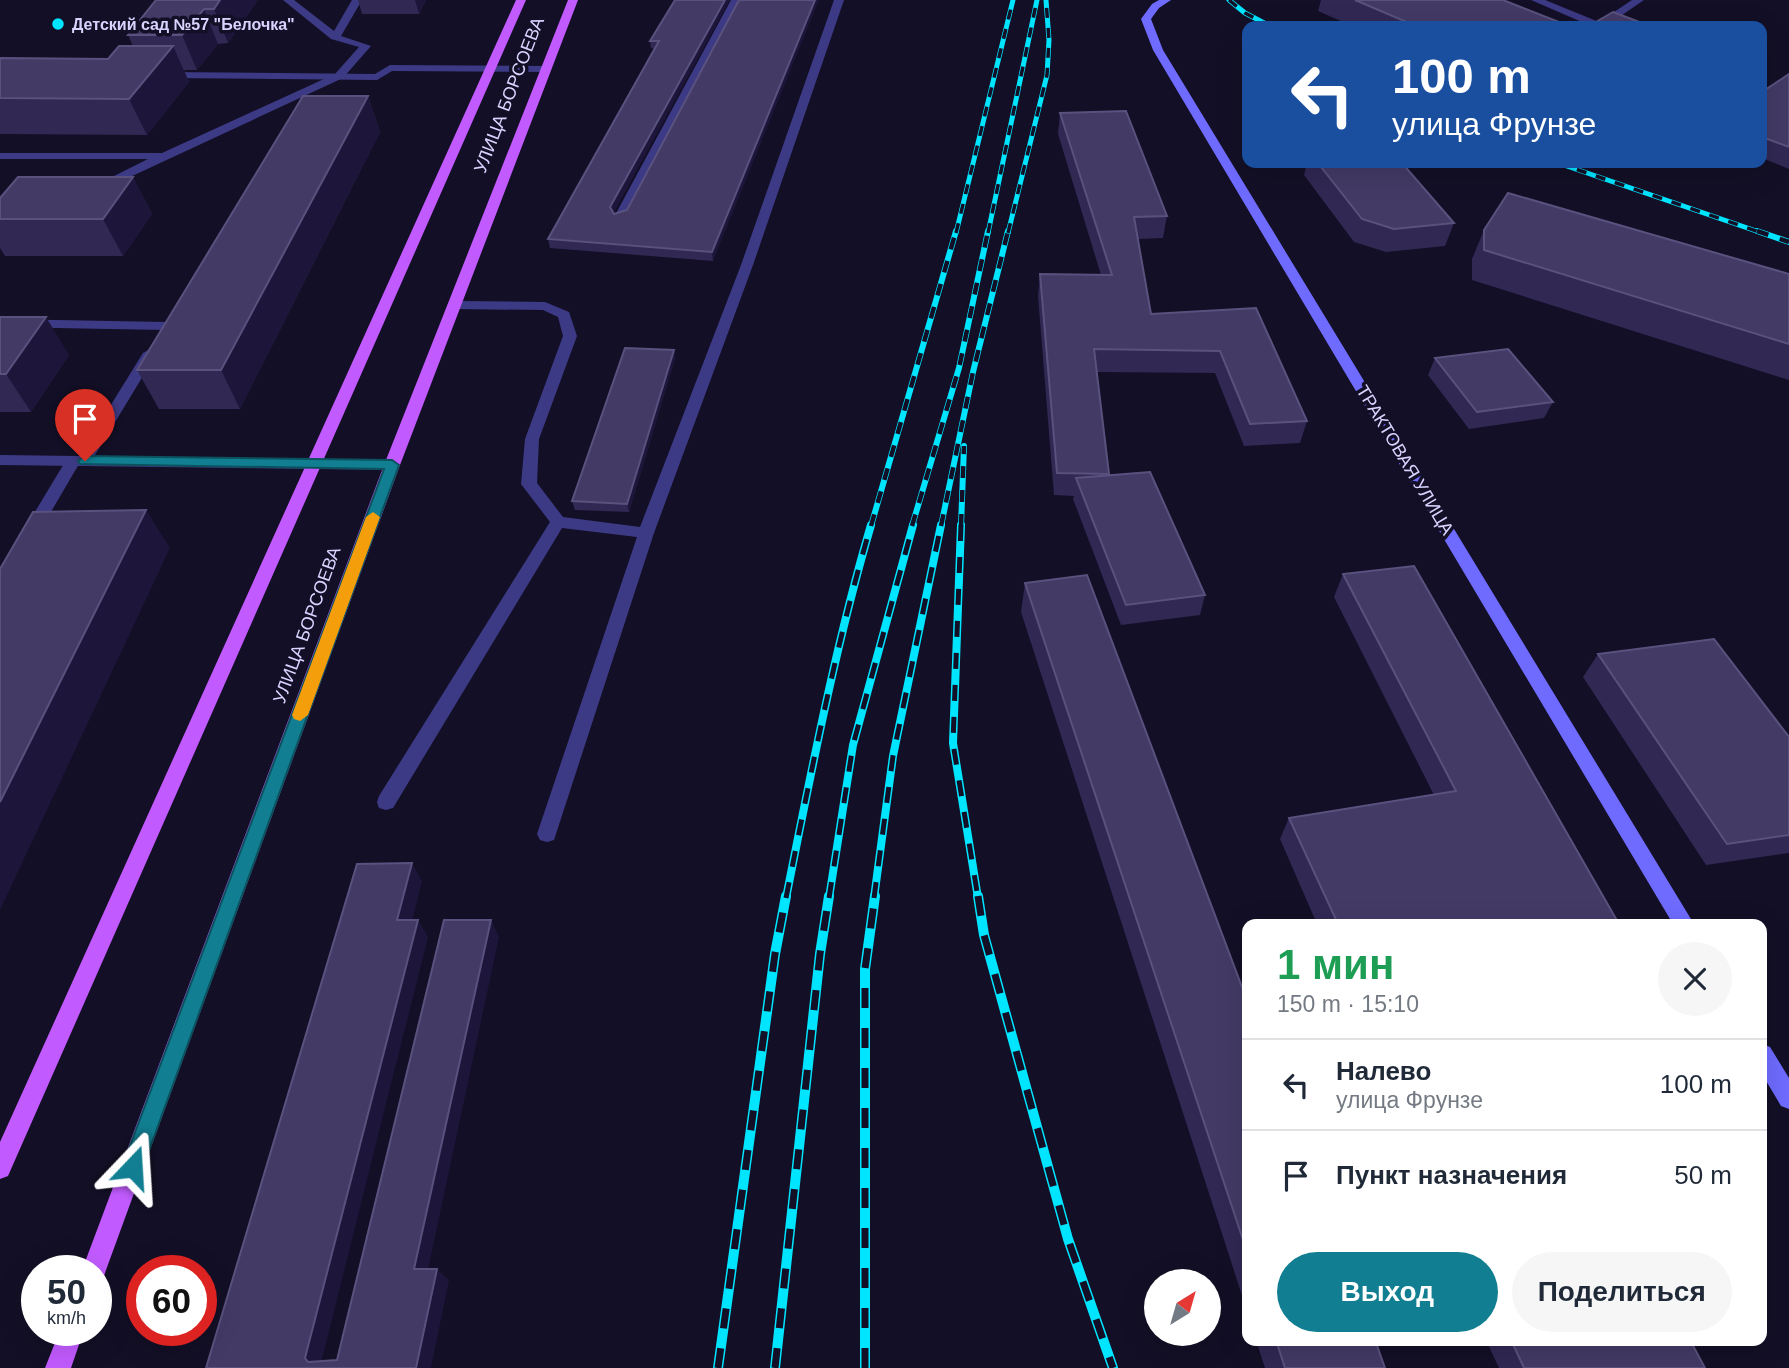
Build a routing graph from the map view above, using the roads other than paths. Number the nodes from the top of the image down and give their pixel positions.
1 (288, 0) edge
2 (357, 0) edge
3 (521, 0) edge
4 (573, 0) edge
5 (736, 0) edge
6 (839, 0) edge
7 (1166, 0) edge
8 (1536, 0) edge
9 (1639, 0) edge
10 (1587, 21) edge
11 (1607, 21) edge
12 (335, 37) junction
13 (491, 69) junction
14 (546, 69) junction
15 (149, 75) edge
16 (339, 76) junction
17 (309, 90) junction
18 (295, 113) edge
19 (0, 156) edge
20 (165, 156) junction
21 (86, 192) edge
22 (620, 217) edge
23 (454, 305) junction
24 (0, 323) edge
25 (0, 460) edge
26 (79, 461) junction
27 (313, 463) junction
28 (392, 465) junction
29 (558, 522) junction
30 (646, 533) junction
31 (27, 539) edge
32 (386, 802) dead end
33 (547, 834) dead end
34 (1681, 919) edge
35 (1767, 1062) edge
36 (1789, 1098) edge
37 (0, 1168) edge
38 (100, 1255) edge
39 (66, 1346) edge
40 (58, 1368) edge

1 - 12 street
2 - 12 street
3 - 13 main road, УЛИЦА БОРСОЕВА
4 - 14 main road, УЛИЦА БОРСОЕВА
5 - 22 street
6 - 30 street
7 - 34 main road, ТРАКТОВАЯ УЛИЦА
8 - 10 street
9 - 11 street
12 - 16 street
13 - 14 street
13 - 16 street
13 - 27 main road, УЛИЦА БОРСОЕВА
14 - 23 main road, УЛИЦА БОРСОЕВА
15 - 16 street
16 - 17 street
17 - 18 street
17 - 20 street
19 - 20 street
20 - 21 street
23 - 28 main road, УЛИЦА БОРСОЕВА
23 - 29 street
24 - 26 street
25 - 26 street
26 - 27 street
26 - 31 street
27 - 28 street
27 - 37 main road, УЛИЦА БОРСОЕВА
28 - 38 main road, УЛИЦА БОРСОЕВА
29 - 30 street
29 - 32 street
30 - 33 street
35 - 36 main road
39 - 40 main road

